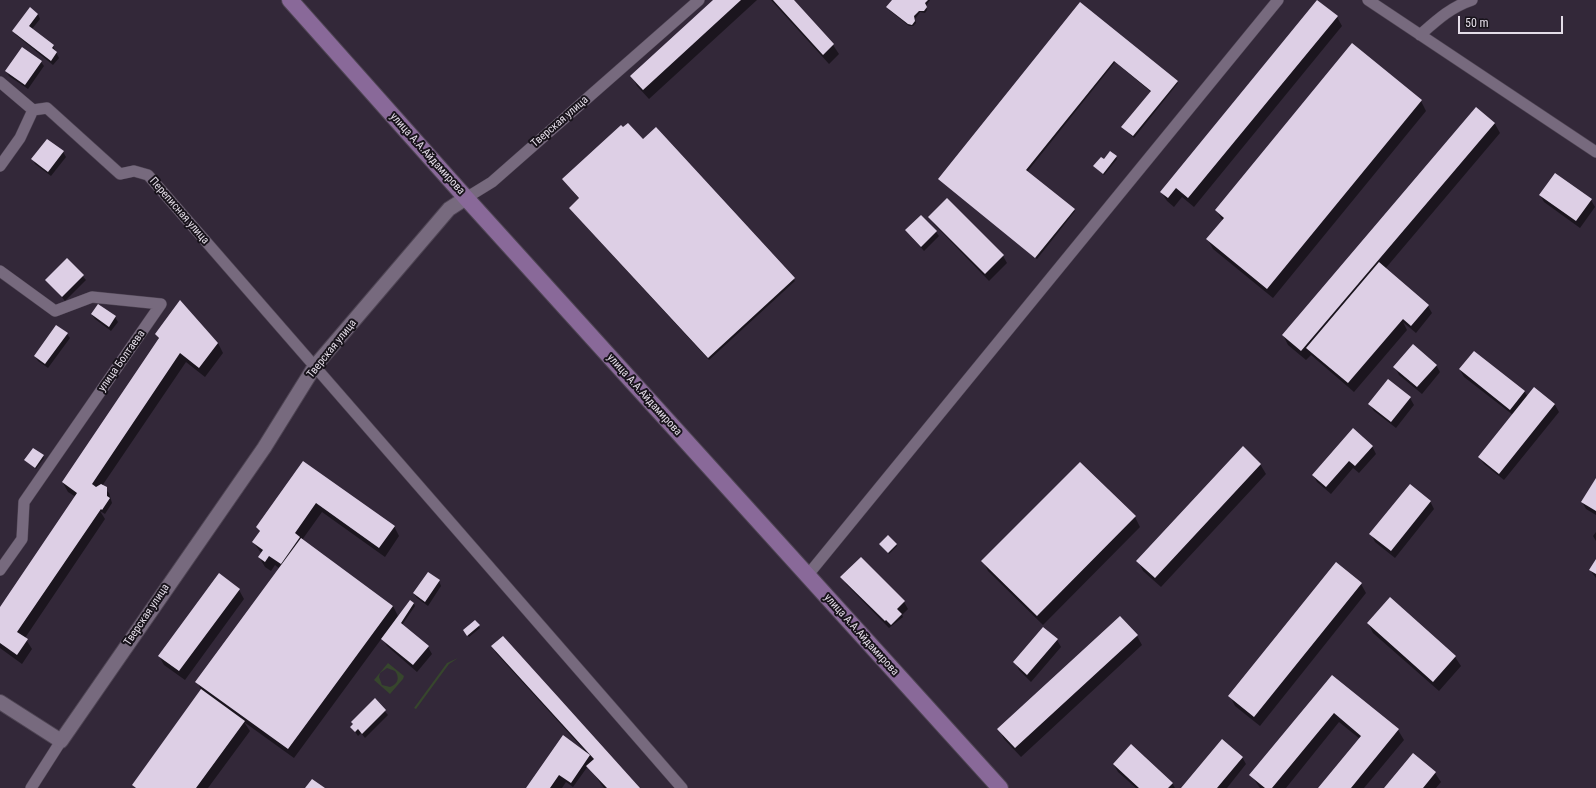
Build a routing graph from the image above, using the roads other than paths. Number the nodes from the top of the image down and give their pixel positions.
1 (290, 0) edge
2 (699, 0) edge
3 (1278, 0) edge
4 (1368, 0) edge
5 (1472, 0) edge
6 (1420, 35) junction
7 (0, 82) edge
8 (33, 110) junction
9 (1596, 152) edge
10 (0, 166) edge
11 (466, 198) junction
12 (0, 270) edge
13 (315, 366) junction
14 (0, 570) edge
15 (807, 576) junction
16 (0, 702) edge
17 (61, 741) junction
18 (31, 788) edge
19 (682, 788) edge
20 (1000, 788) edge

1 - 11 main road, улица А.А.Айдамирова
2 - 11 street, Тверская улица
3 - 15 street
4 - 6 street
5 - 6 street
6 - 9 street
7 - 8 street
8 - 10 street
8 - 13 street, Переписная улица
11 - 13 street, Тверская улица
11 - 15 main road, улица А.А.Айдамирова
12 - 14 street, улица Болтаева
13 - 17 street, Тверская улица
13 - 19 street
15 - 20 main road, улица А.А.Айдамирова
16 - 17 street
17 - 18 street, Тверская улица

